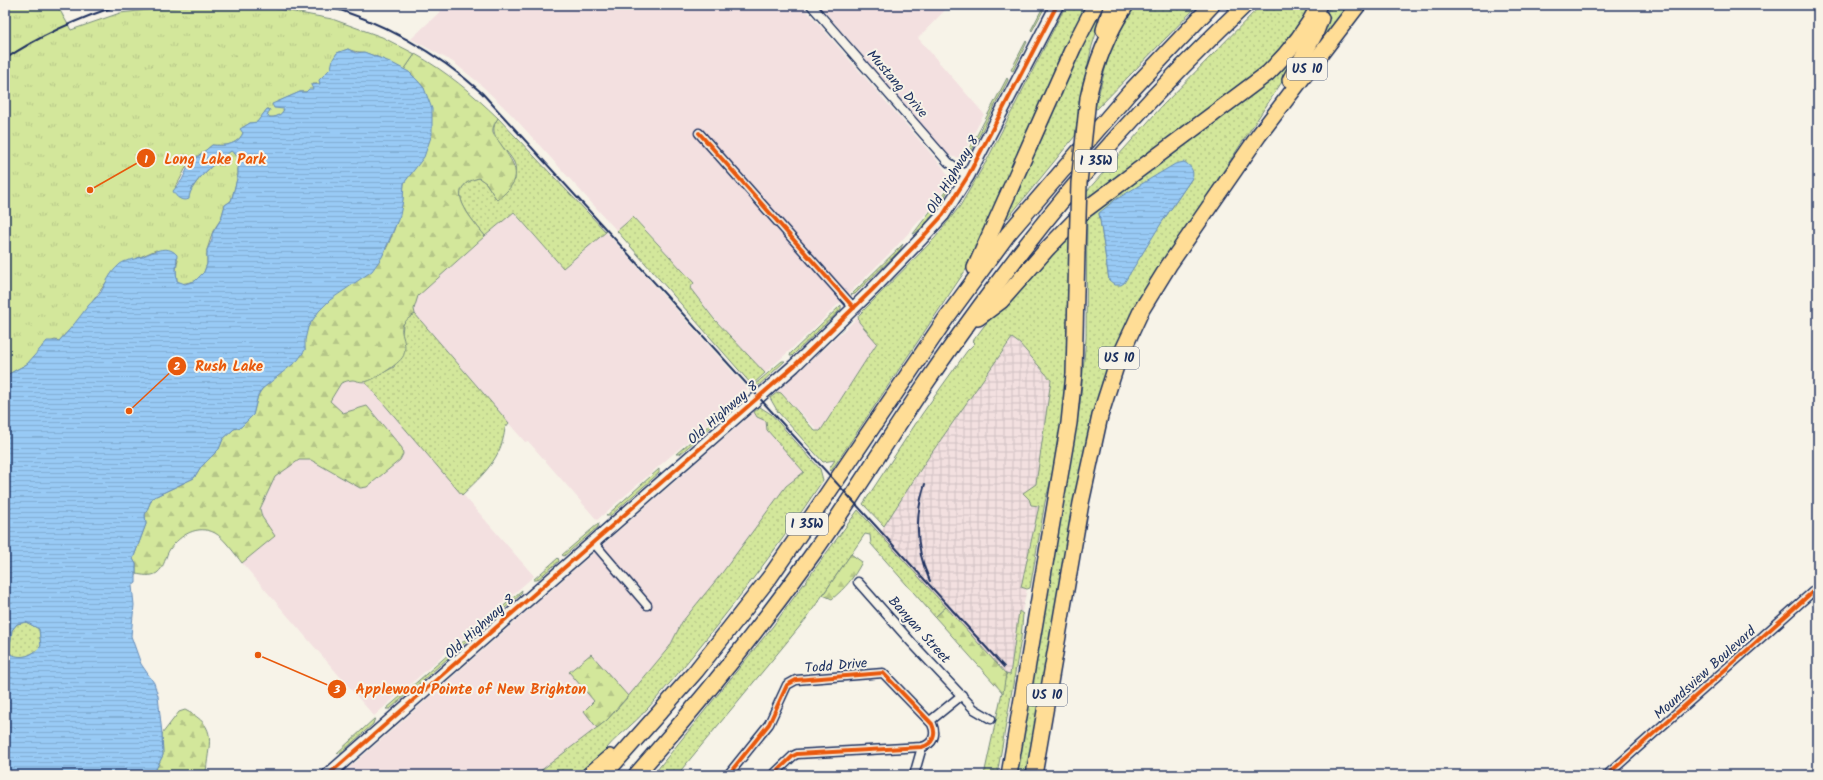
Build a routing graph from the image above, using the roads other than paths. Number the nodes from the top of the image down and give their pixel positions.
1 (811, 5) edge
2 (1057, 5) edge
3 (1096, 5) edge
4 (1112, 5) edge
5 (1126, 5) edge
6 (1212, 5) edge
7 (1245, 5) edge
8 (1319, 5) edge
9 (1326, 5) edge
10 (1358, 5) edge
11 (1089, 93) junction
12 (699, 133) dead end
13 (1259, 135) junction
14 (968, 176) junction
15 (965, 291) junction
16 (854, 308) junction
17 (964, 330) junction
18 (593, 542) junction
19 (858, 582) dead end
20 (1818, 587) edge
21 (647, 605) dead end
22 (962, 695) junction
23 (703, 698) junction
24 (991, 719) dead end
25 (930, 721) junction
26 (632, 744) junction
27 (922, 747) junction
28 (328, 775) edge
29 (589, 775) edge
30 (604, 775) edge
31 (636, 775) edge
32 (648, 775) edge
33 (728, 775) edge
34 (773, 775) edge
35 (914, 775) edge
36 (1009, 775) edge
37 (1034, 775) edge
38 (1607, 775) edge

1 - 14 street, Mustang Drive
2 - 14 street, Old Highway 8
3 - 15 highway
4 - 11 highway
5 - 11 highway, US 10
6 - 15 highway, I 35W
7 - 17 highway, I 35W
8 - 17 highway
9 - 13 highway
10 - 13 highway, US 10
11 - 36 highway, US 10, bridge
12 - 16 street
13 - 37 highway, US 10
14 - 16 street, Old Highway 8
15 - 26 highway, I 35W
16 - 18 street, Old Highway 8
17 - 23 highway, I 35W
18 - 21 street
18 - 28 street, Old Highway 8
19 - 22 street, Banyan Street
20 - 38 street, Moundsview Boulevard
22 - 24 street, Banyan Street
22 - 25 street
23 - 31 highway, I 35W
23 - 32 highway
25 - 27 street
25 - 33 street, Todd Drive
26 - 29 highway
26 - 30 highway, I 35W
27 - 34 street
27 - 35 street

